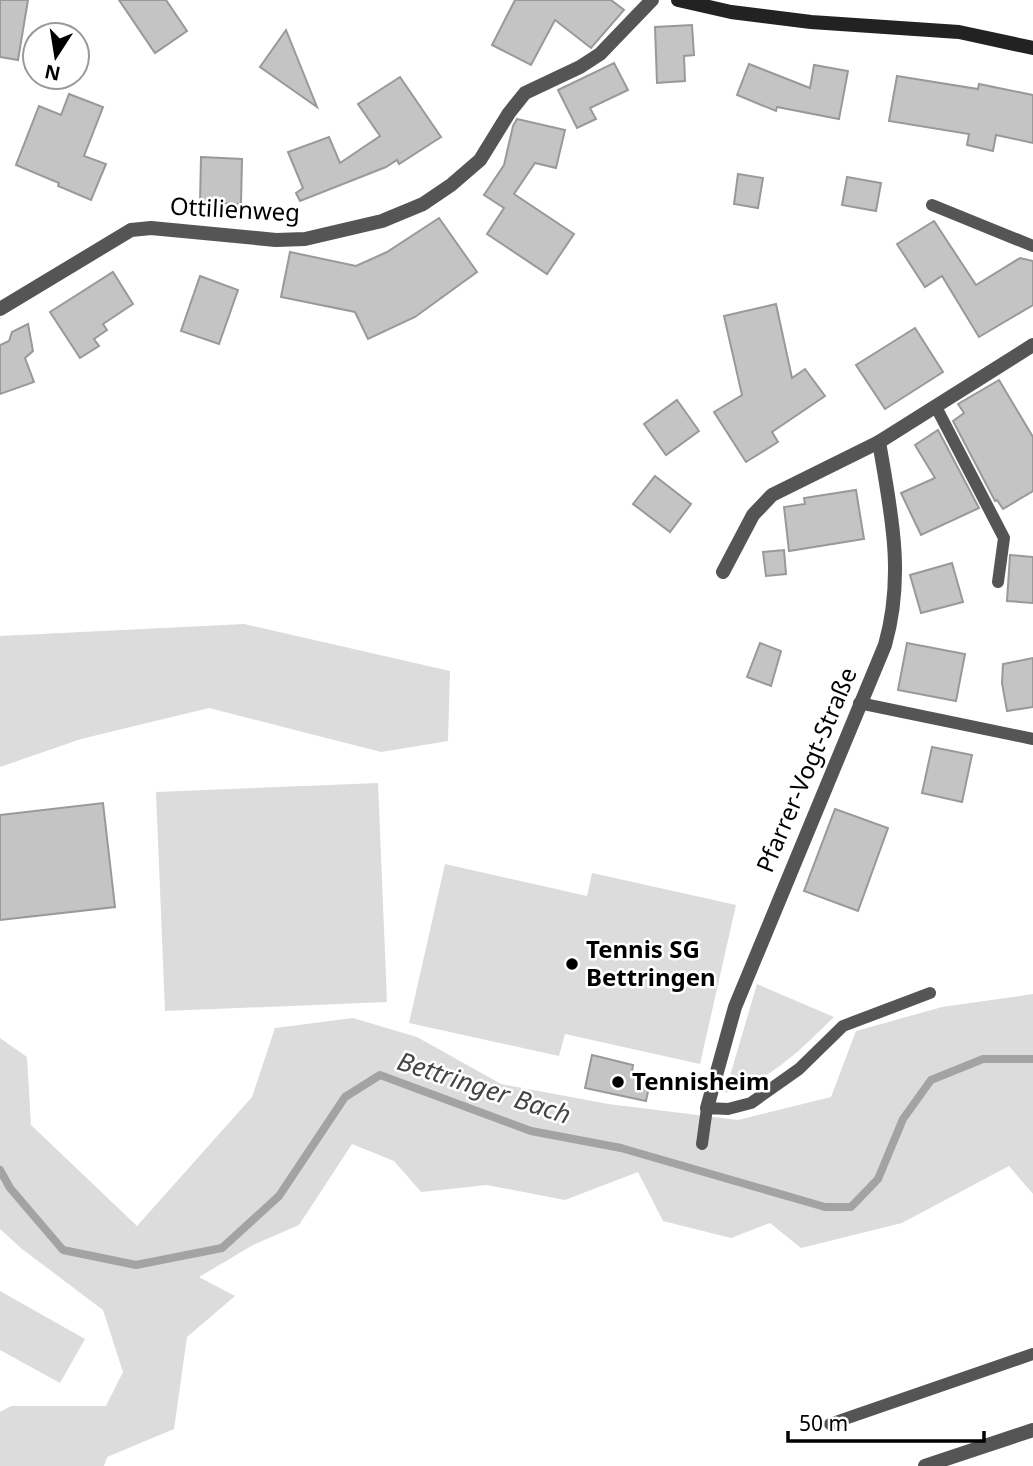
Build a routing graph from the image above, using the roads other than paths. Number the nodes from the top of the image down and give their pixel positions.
1 (652, 0) edge
2 (678, 0) edge
3 (1033, 48) edge
4 (932, 205) dead end
5 (1033, 246) edge
6 (0, 309) edge
7 (1033, 345) edge
8 (936, 407) junction
9 (878, 442) junction
10 (723, 572) dead end
11 (998, 582) dead end
12 (859, 703) junction
13 (1033, 739) edge
14 (930, 993) dead end
15 (707, 1108) junction
16 (702, 1144) dead end
17 (1033, 1354) edge
18 (830, 1424) dead end
19 (1033, 1430) edge
20 (925, 1466) edge

1 - 6 street, Ottilienweg
2 - 3 main road
4 - 5 lane
7 - 8 street
8 - 9 street
8 - 11 lane
9 - 10 street
9 - 12 street, Pfarrer-Vogt-Straße
12 - 13 lane
12 - 15 street, Pfarrer-Vogt-Straße
14 - 15 lane
15 - 16 lane
17 - 18 lane
19 - 20 street

